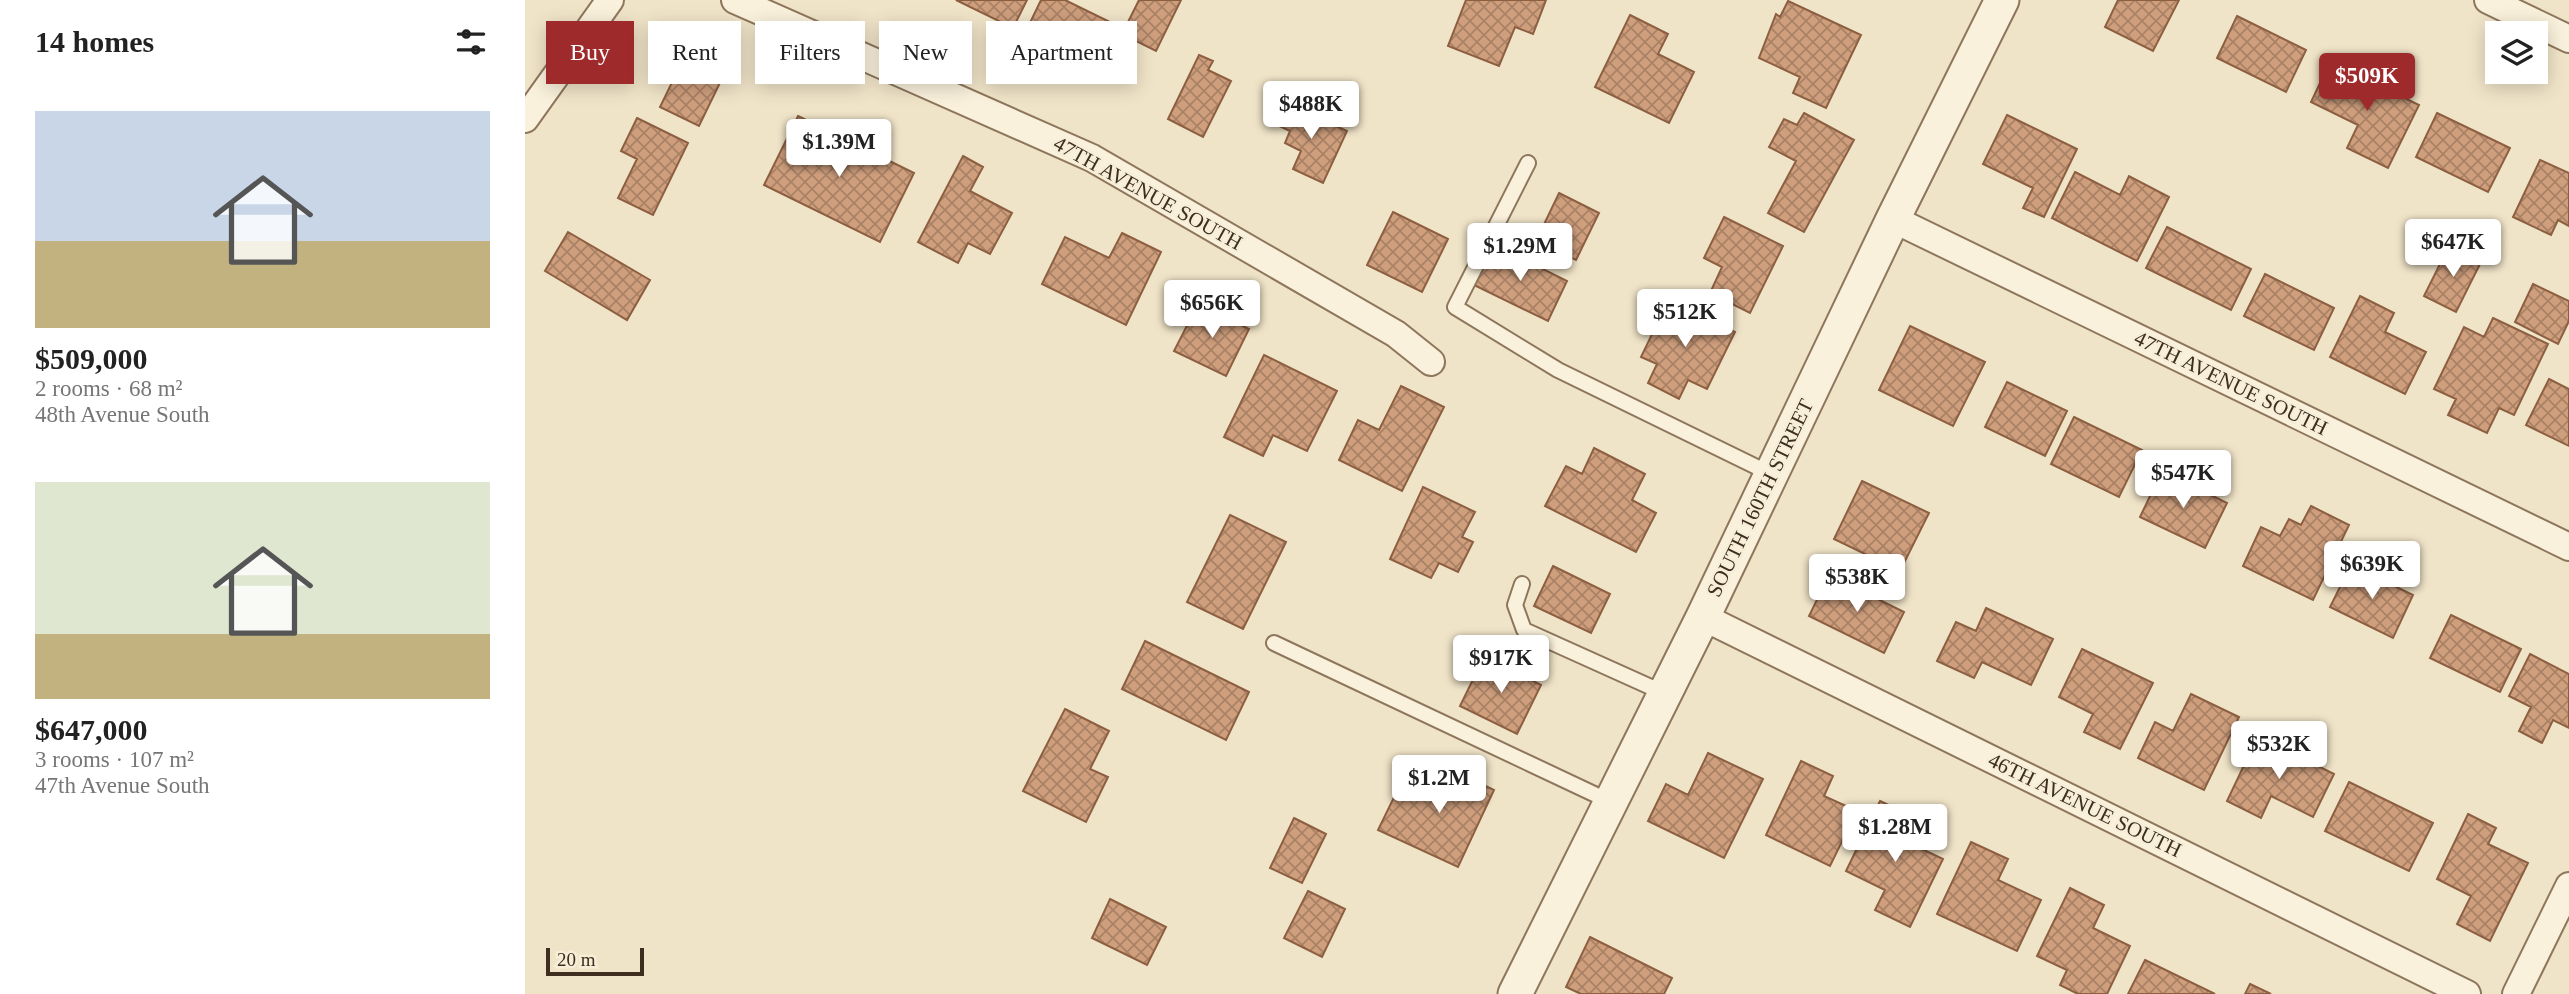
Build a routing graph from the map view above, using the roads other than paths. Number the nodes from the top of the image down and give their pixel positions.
1 (610, 0) edge
2 (735, 0) edge
3 (2002, 0) edge
4 (2488, 0) edge
5 (2569, 39) edge
6 (525, 119) edge
7 (1528, 163) dead end
8 (1893, 219) junction
9 (1431, 362) dead end
10 (1771, 474) junction
11 (2569, 547) edge
12 (1522, 584) dead end
13 (1703, 617) junction
14 (1274, 643) dead end
15 (1664, 693) junction
16 (1611, 802) junction
17 (2569, 886) edge
18 (1515, 994) edge
19 (2467, 994) edge
20 (2516, 994) edge

1 - 6 street
2 - 9 street, 47TH AVENUE SOUTH
3 - 8 street, SOUTH 160TH STREET
4 - 5 street
7 - 10 lane
8 - 10 street, SOUTH 160TH STREET
8 - 11 street, 47TH AVENUE SOUTH
10 - 13 street, SOUTH 160TH STREET
12 - 15 lane
13 - 15 street, SOUTH 160TH STREET
13 - 19 street, 46TH AVENUE SOUTH
14 - 16 lane
15 - 16 street, SOUTH 160TH STREET
16 - 18 street, SOUTH 160TH STREET
17 - 20 street

